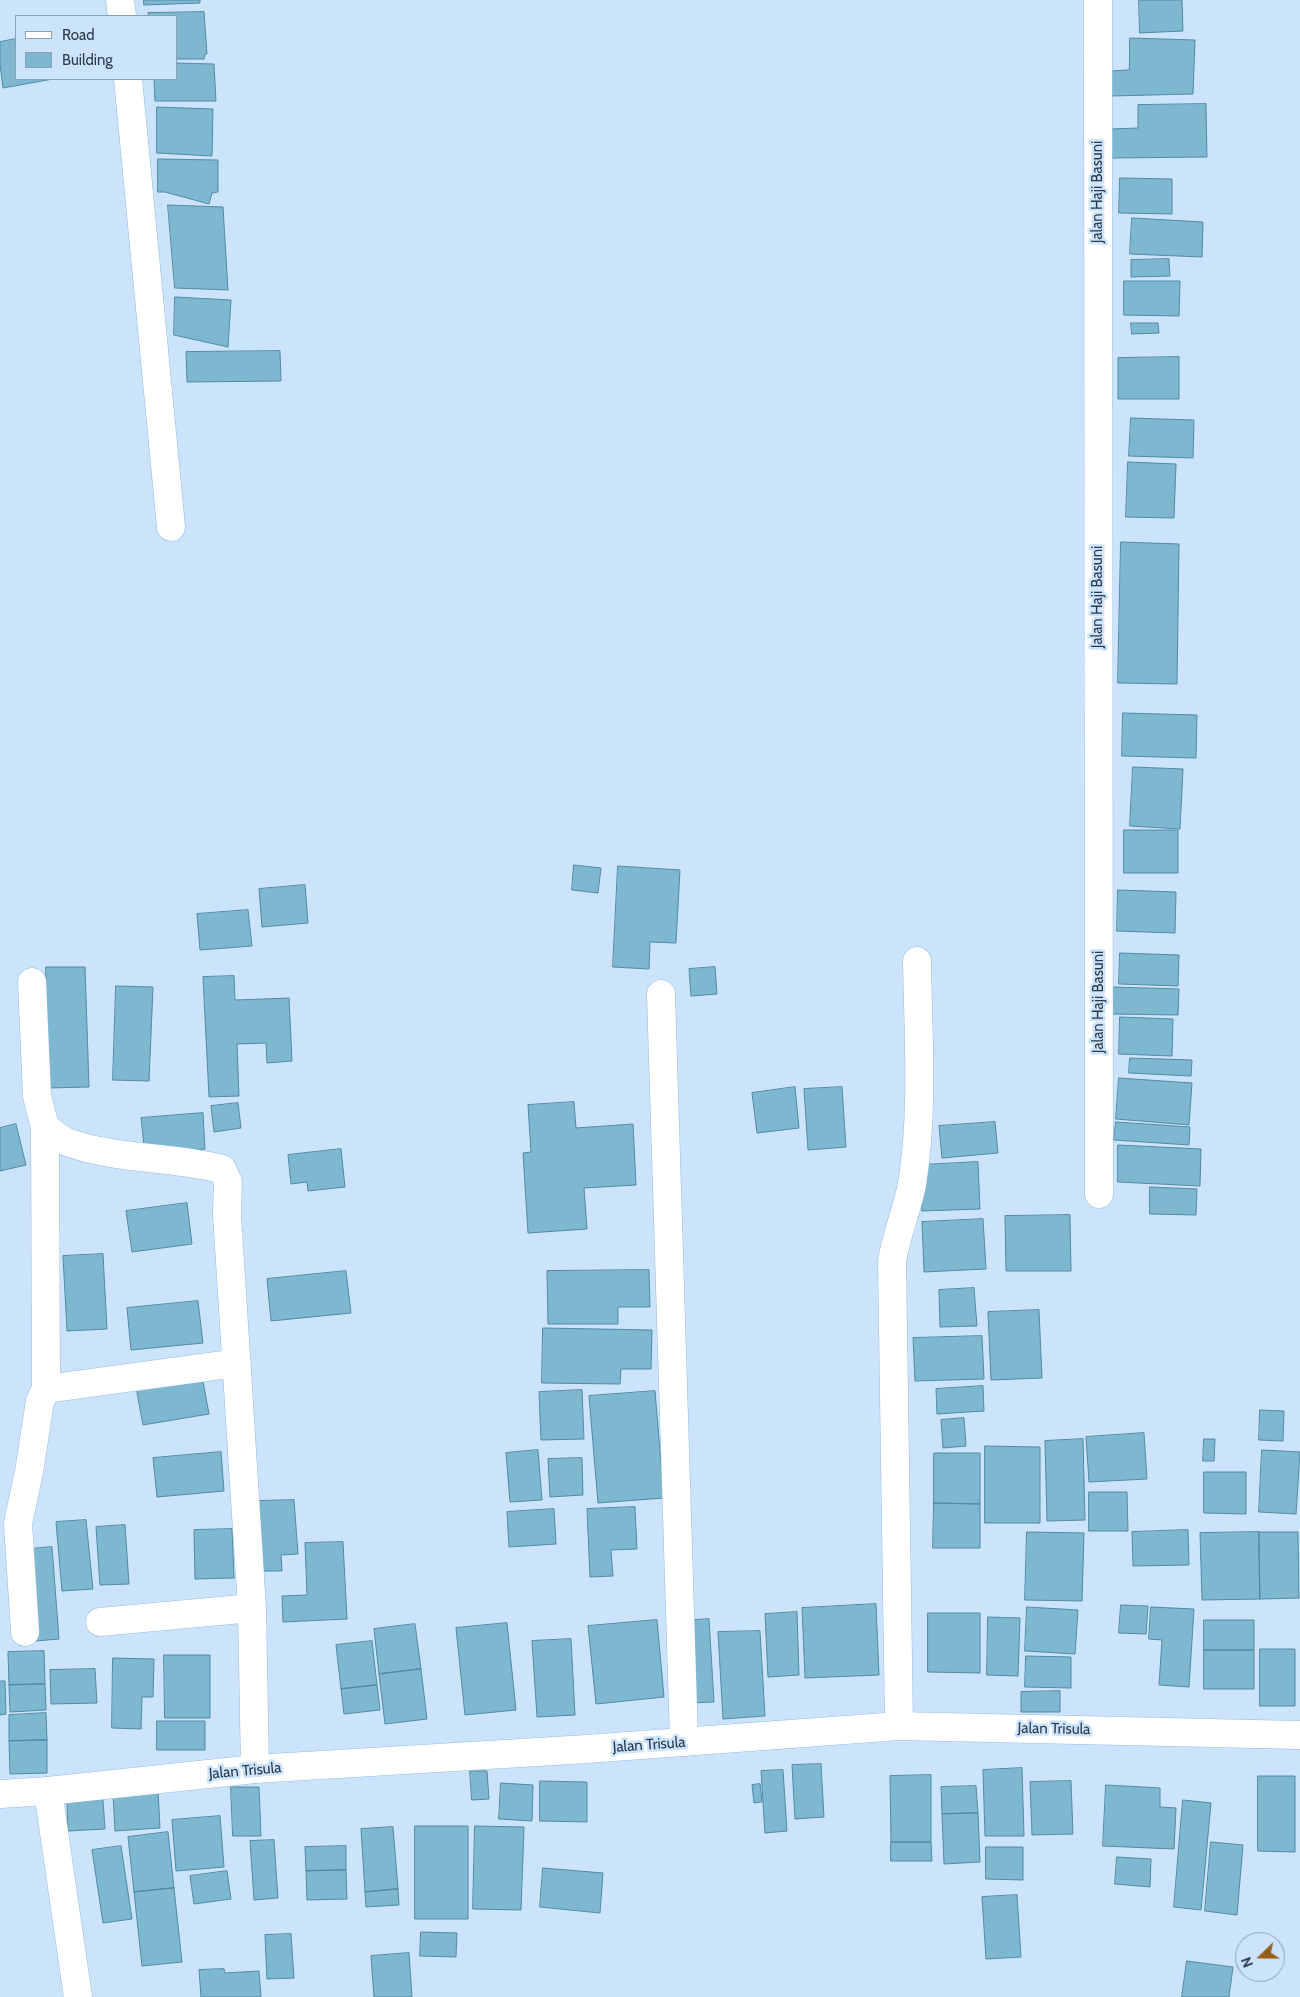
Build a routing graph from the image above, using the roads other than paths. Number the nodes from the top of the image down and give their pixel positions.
1 (120, 0) edge
2 (1098, 0) edge
3 (122, 15) edge
4 (128, 80) edge
5 (171, 527) dead end
6 (917, 961) dead end
7 (32, 982) dead end
8 (661, 994) dead end
9 (45, 1127) junction
10 (1099, 1194) dead end
11 (237, 1363) junction
12 (46, 1389) junction
13 (252, 1608) junction
14 (100, 1622) dead end
15 (26, 1632) dead end
16 (899, 1726) junction
17 (1300, 1735) edge
18 (684, 1742) junction
19 (255, 1769) junction
20 (48, 1791) junction
21 (0, 1794) edge
22 (78, 1997) edge

1 - 3 street
2 - 10 street, Jalan Haji Basuni
4 - 5 street
6 - 16 street
7 - 9 street
8 - 18 street
9 - 11 street
9 - 12 street
11 - 12 street
11 - 13 street
12 - 15 street
13 - 14 street
13 - 19 street
16 - 17 street, Jalan Trisula
16 - 18 street, Jalan Trisula
18 - 19 street, Jalan Trisula
19 - 20 street, Jalan Trisula
20 - 21 street, Jalan Trisula
20 - 22 street

